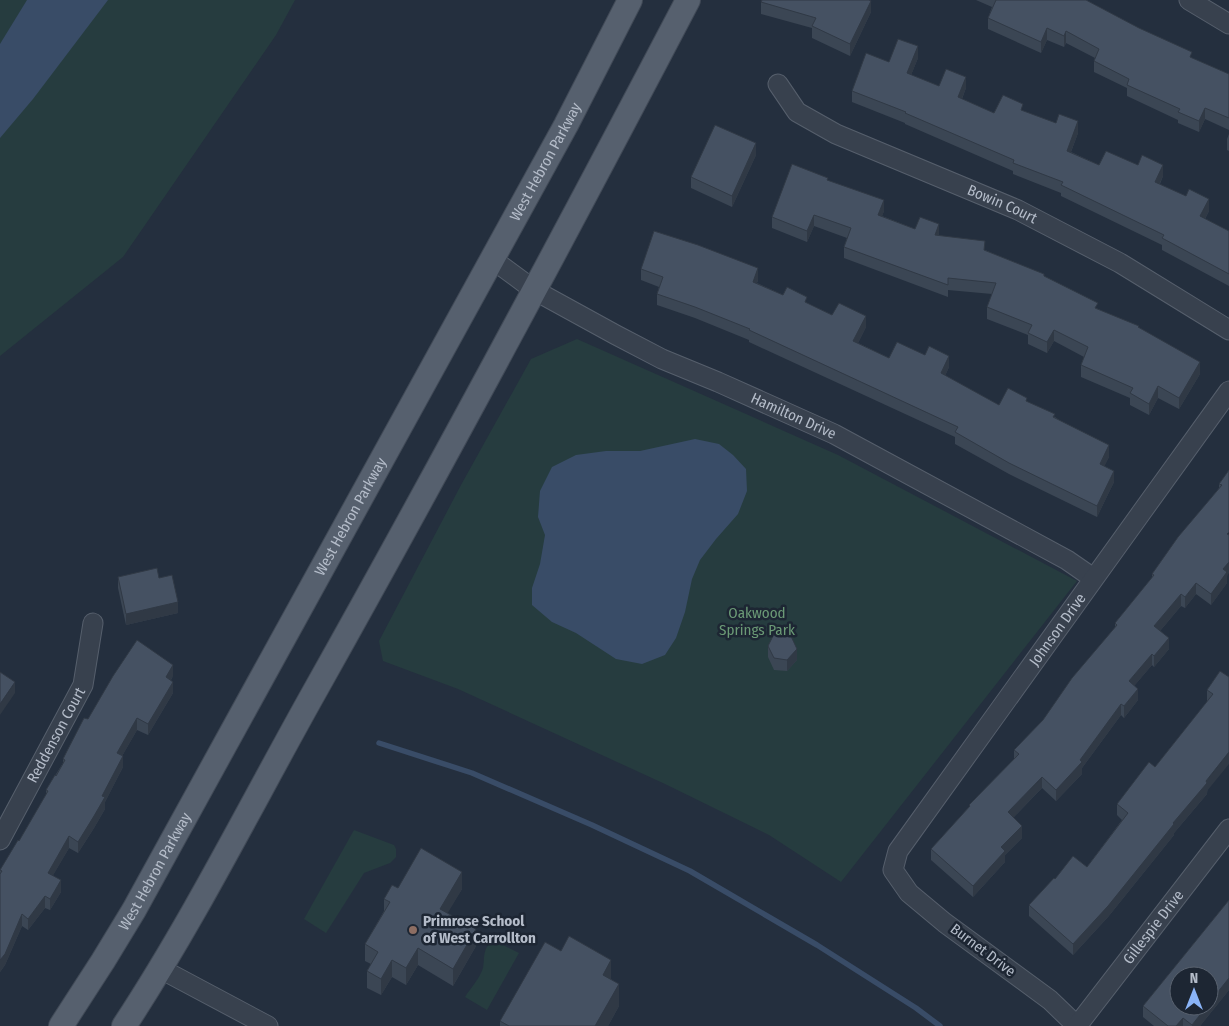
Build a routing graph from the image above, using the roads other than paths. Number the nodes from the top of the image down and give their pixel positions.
1 (630, 0) edge
2 (688, 0) edge
3 (1189, 0) edge
4 (1229, 24) edge
5 (778, 84) dead end
6 (492, 259) junction
7 (534, 290) junction
8 (1229, 330) edge
9 (1229, 391) edge
10 (1094, 578) junction
11 (93, 623) dead end
12 (1229, 829) edge
13 (0, 840) edge
14 (893, 870) joint
15 (162, 969) junction
16 (61, 1026) edge
17 (124, 1026) edge
18 (268, 1026) edge
19 (1077, 1026) edge

1 - 6 main road, West Hebron Parkway
2 - 7 main road
3 - 4 street
5 - 8 street, Bowin Court
6 - 7 street, Hamilton Drive
6 - 16 main road, West Hebron Parkway
7 - 10 street, Hamilton Drive
7 - 15 main road
9 - 10 street, Johnson Drive
10 - 14 street, Johnson Drive
11 - 13 street, Reddenson Court
12 - 19 street, Gillespie Drive
14 - 19 street, Burnet Drive
15 - 17 main road
15 - 18 street

